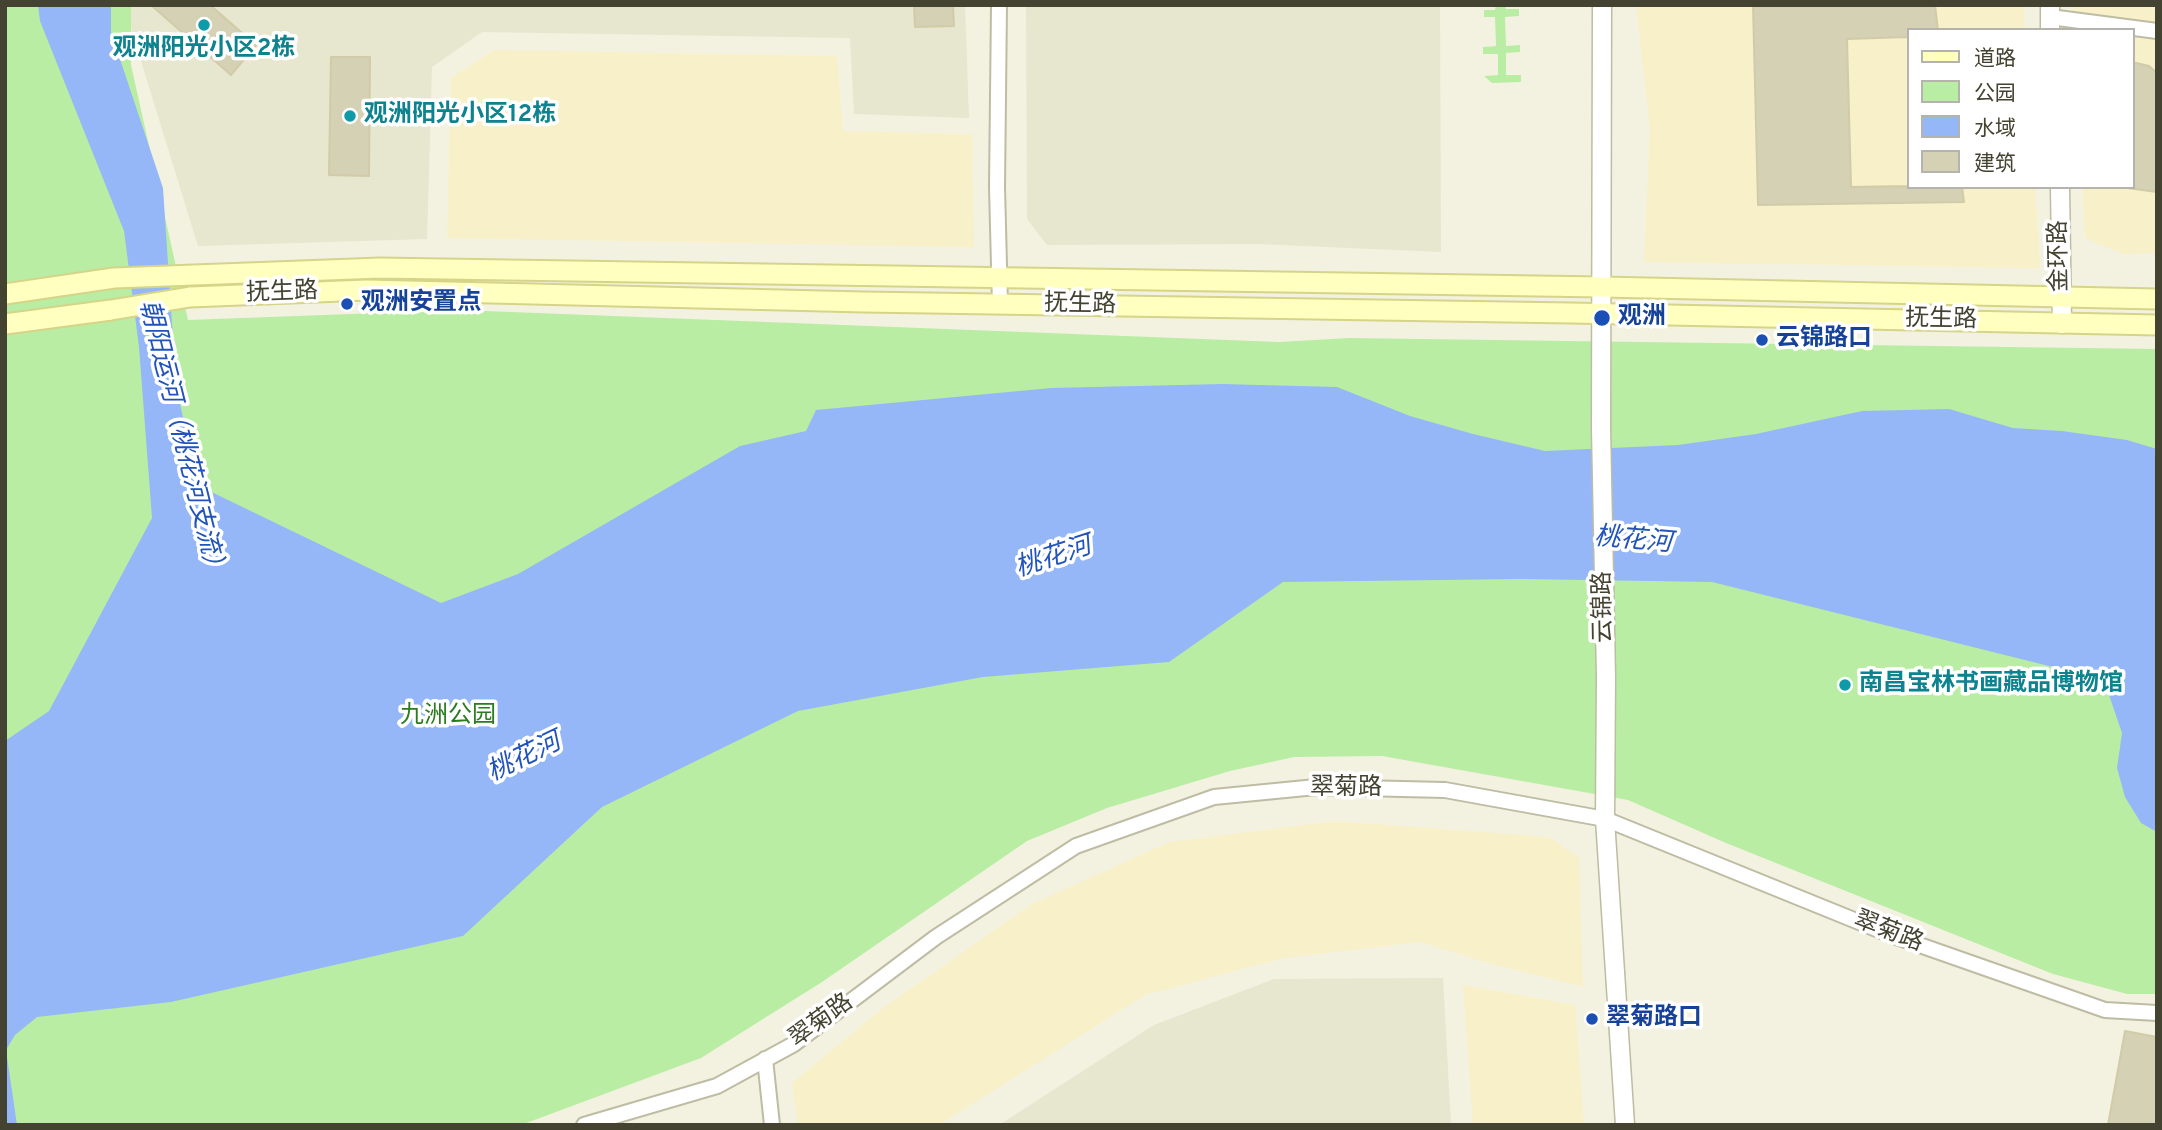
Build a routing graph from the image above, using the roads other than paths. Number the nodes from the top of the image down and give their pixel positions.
1 (999, 5) edge
2 (1602, 5) edge
3 (2050, 17) edge
4 (2157, 31) edge
5 (2060, 189) edge
6 (1000, 279) junction
7 (1602, 287) junction
8 (5, 294) edge
9 (2062, 298) junction
10 (2157, 299) edge
11 (1000, 304) junction
12 (1601, 314) junction
13 (5, 324) edge
14 (2062, 324) junction
15 (2157, 325) edge
16 (1605, 818) junction
17 (2157, 1013) edge
18 (765, 1059) junction
19 (584, 1125) edge
20 (772, 1125) edge
21 (1625, 1125) edge

1 - 6 street
2 - 7 street, 云锦路
3 - 4 street
5 - 9 street, 金环路
6 - 7 main road, 抚生路
6 - 8 main road, 抚生路
6 - 11 street
7 - 9 main road, 抚生路
7 - 12 street, 云锦路
9 - 10 main road, 抚生路
9 - 14 street, 金环路
11 - 12 main road, 抚生路
11 - 13 main road, 抚生路, bridge
12 - 14 main road, 抚生路
12 - 16 street, 云锦路
14 - 15 main road, 抚生路
16 - 17 street, 翠菊路
16 - 18 street, 翠菊路
16 - 21 street, 云锦路
18 - 19 street, 翠菊路
18 - 20 street

